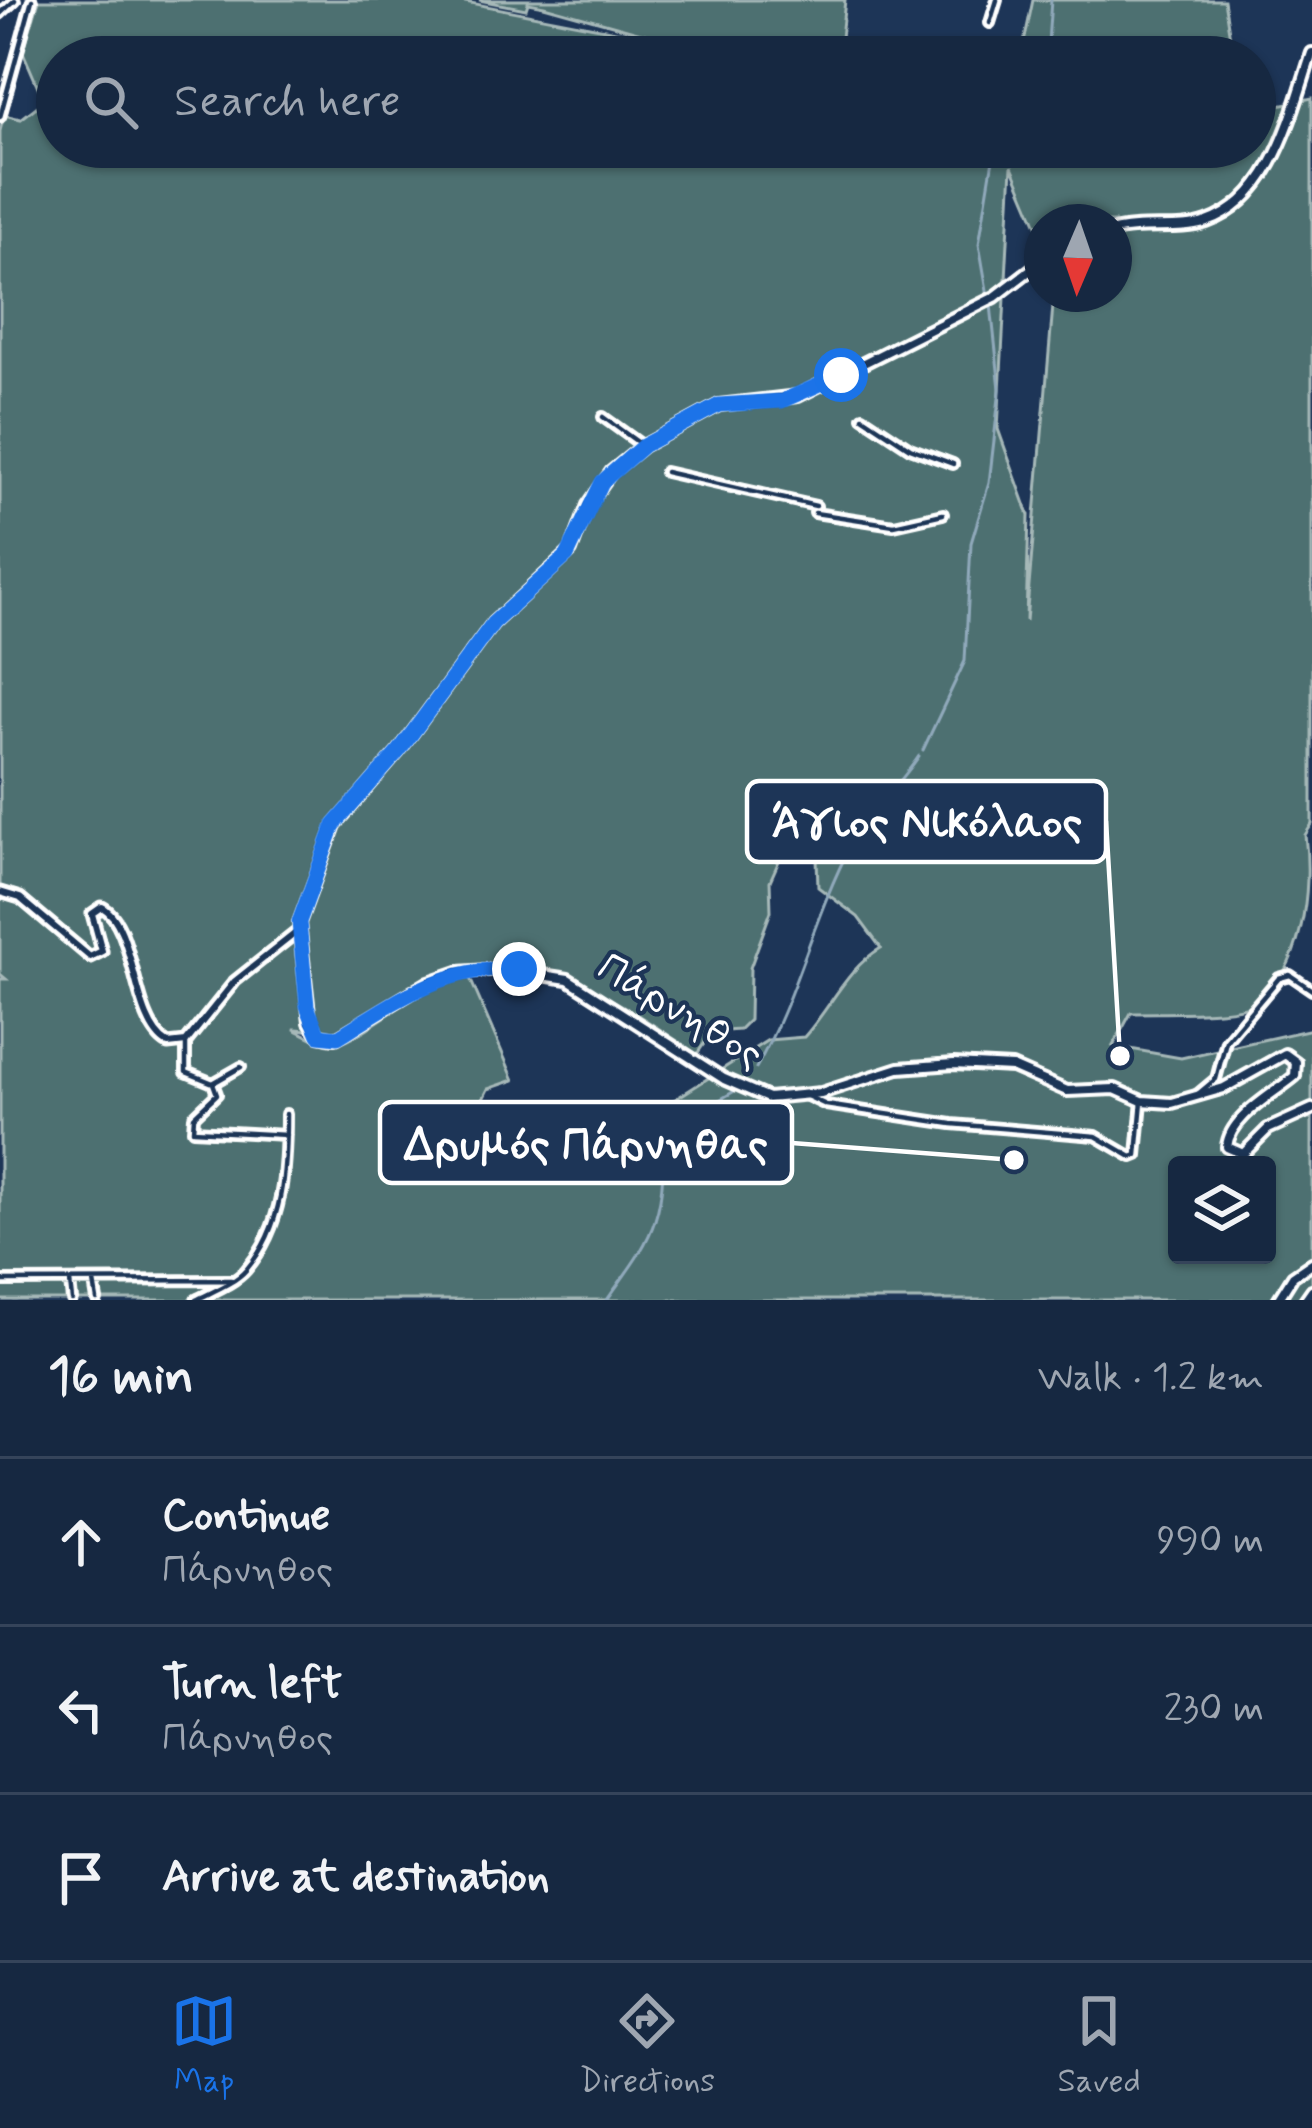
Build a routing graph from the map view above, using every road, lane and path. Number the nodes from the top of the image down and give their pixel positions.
1 (15, 0) edge
2 (32, 0) edge
3 (997, 0) edge
4 (0, 14) edge
5 (990, 23) dead end
6 (1312, 53) edge
7 (0, 117) edge
8 (1276, 150) edge
9 (1268, 168) edge
10 (1132, 229) edge
11 (1024, 275) edge
12 (603, 417) dead end
13 (863, 417) dead end
14 (643, 446) junction
15 (953, 464) dead end
16 (664, 472) dead end
17 (943, 514) dead end
18 (0, 892) edge
19 (298, 932) junction
20 (1312, 991) edge
21 (186, 1042) junction
22 (241, 1067) dead end
23 (213, 1082) junction
24 (807, 1096) junction
25 (1186, 1100) junction
26 (1142, 1102) junction
27 (1312, 1109) edge
28 (286, 1114) dead end
29 (286, 1136) junction
30 (1312, 1263) edge
31 (231, 1280) junction
32 (0, 1281) edge
33 (70, 1282) junction
34 (94, 1282) junction
35 (1312, 1290) edge
36 (72, 1300) edge
37 (97, 1300) edge
38 (196, 1300) edge
39 (1278, 1300) edge
40 (1305, 1300) edge

1 - 4 street
2 - 7 street
3 - 5 street
6 - 8 main road
9 - 10 main road
11 - 14 main road, Πάρνηθος
12 - 14 street
13 - 15 street
14 - 19 main road, Πάρνηθος
16 - 17 street
18 - 21 street
19 - 21 street
19 - 24 main road, Πάρνηθος
20 - 25 street
21 - 23 street
22 - 23 street
23 - 29 street
24 - 26 main road, Πάρνηθος
24 - 26 street
25 - 26 main road, Πάρνηθος
25 - 27 main road, Πάρνηθος
28 - 29 street
29 - 31 street
30 - 39 main road
31 - 34 street
31 - 38 street
32 - 33 street
33 - 34 street
33 - 36 street
34 - 37 street
35 - 40 main road

